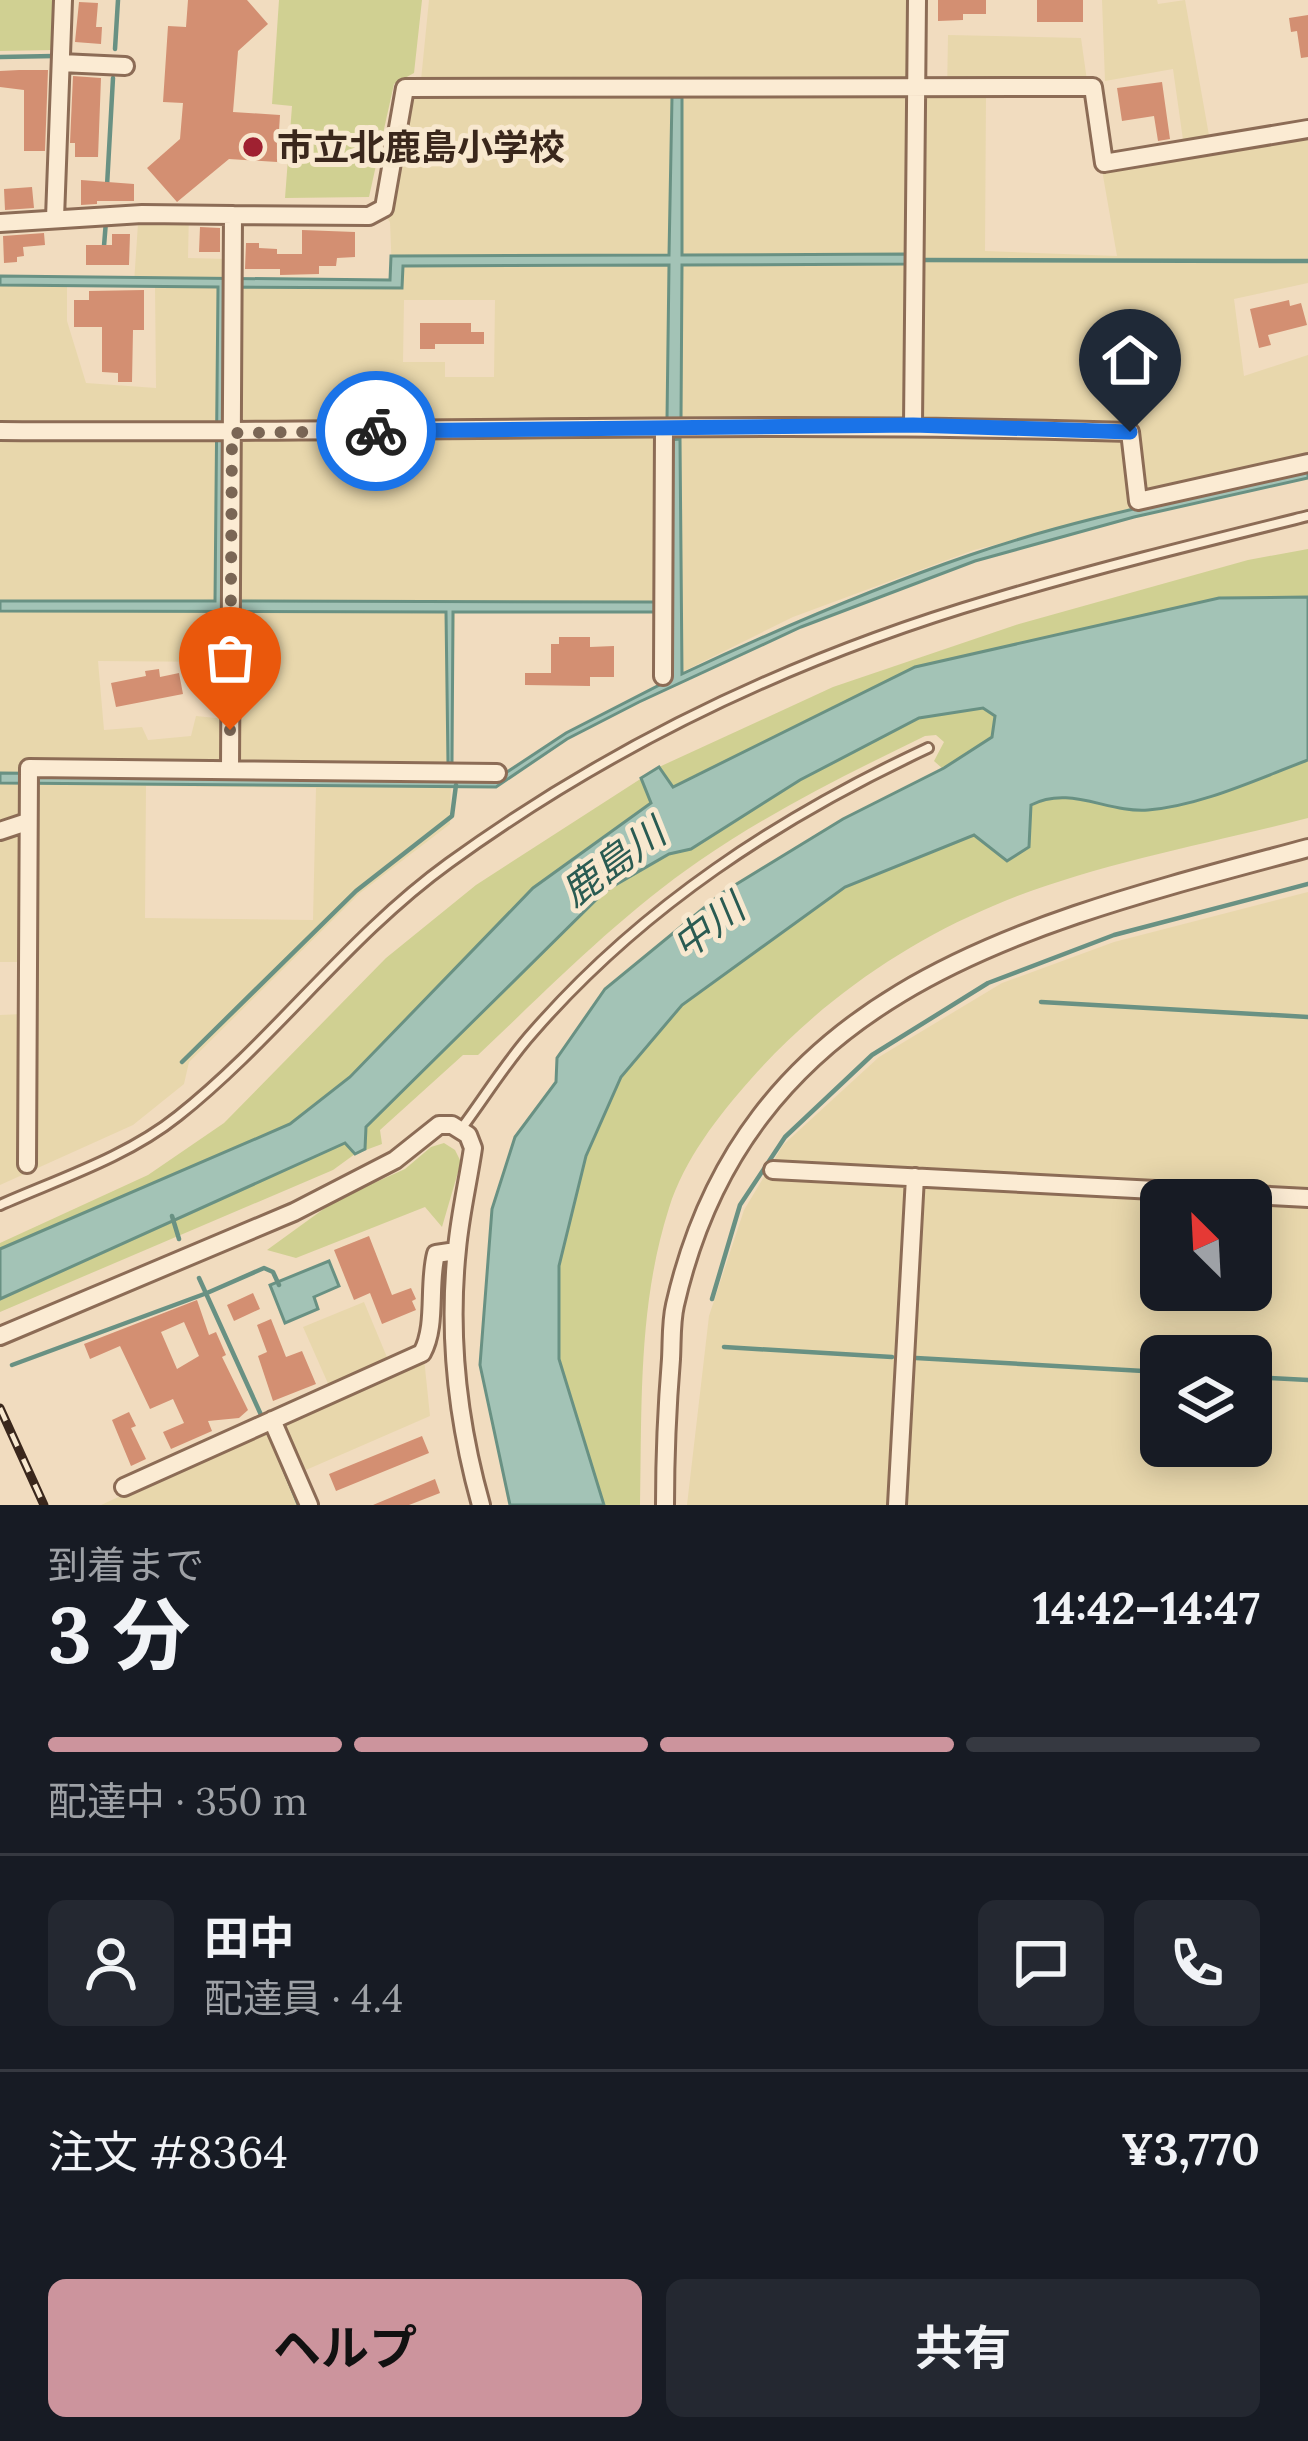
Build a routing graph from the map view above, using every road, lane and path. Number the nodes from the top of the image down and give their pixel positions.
1 (63, 0) edge
2 (917, 0) edge
3 (61, 57) junction
4 (125, 66) dead end
5 (916, 90) junction
6 (1308, 129) edge
7 (233, 215) junction
8 (55, 218) junction
9 (0, 223) edge
10 (913, 425) junction
11 (664, 428) junction
12 (0, 430) edge
13 (232, 433) junction
14 (1308, 463) edge
15 (1308, 516) edge
16 (663, 676) dead end
17 (928, 748) dead end
18 (230, 769) junction
19 (497, 773) dead end
20 (27, 822) junction
21 (0, 831) edge
22 (1308, 848) edge
23 (460, 1130) junction
24 (27, 1164) dead end
25 (773, 1170) dead end
26 (915, 1177) junction
27 (1308, 1198) edge
28 (0, 1205) edge
29 (456, 1251) junction
30 (0, 1336) edge
31 (272, 1420) junction
32 (124, 1487) dead end
33 (309, 1505) edge
34 (481, 1505) edge
35 (665, 1505) edge
36 (897, 1505) edge

1 - 3 street
2 - 5 street
3 - 4 street
3 - 8 street
5 - 6 street
5 - 7 street
5 - 10 street
7 - 8 street
7 - 13 street
8 - 9 street
10 - 11 street
10 - 14 street
11 - 13 street
11 - 16 street
12 - 13 street
13 - 18 street
15 - 28 lane
17 - 23 lane
18 - 19 street
18 - 20 street
20 - 21 street
20 - 24 street
22 - 35 street
23 - 29 street
23 - 30 street
25 - 26 street
26 - 27 street
26 - 36 street
29 - 31 street
29 - 34 street
31 - 32 street
31 - 33 street

